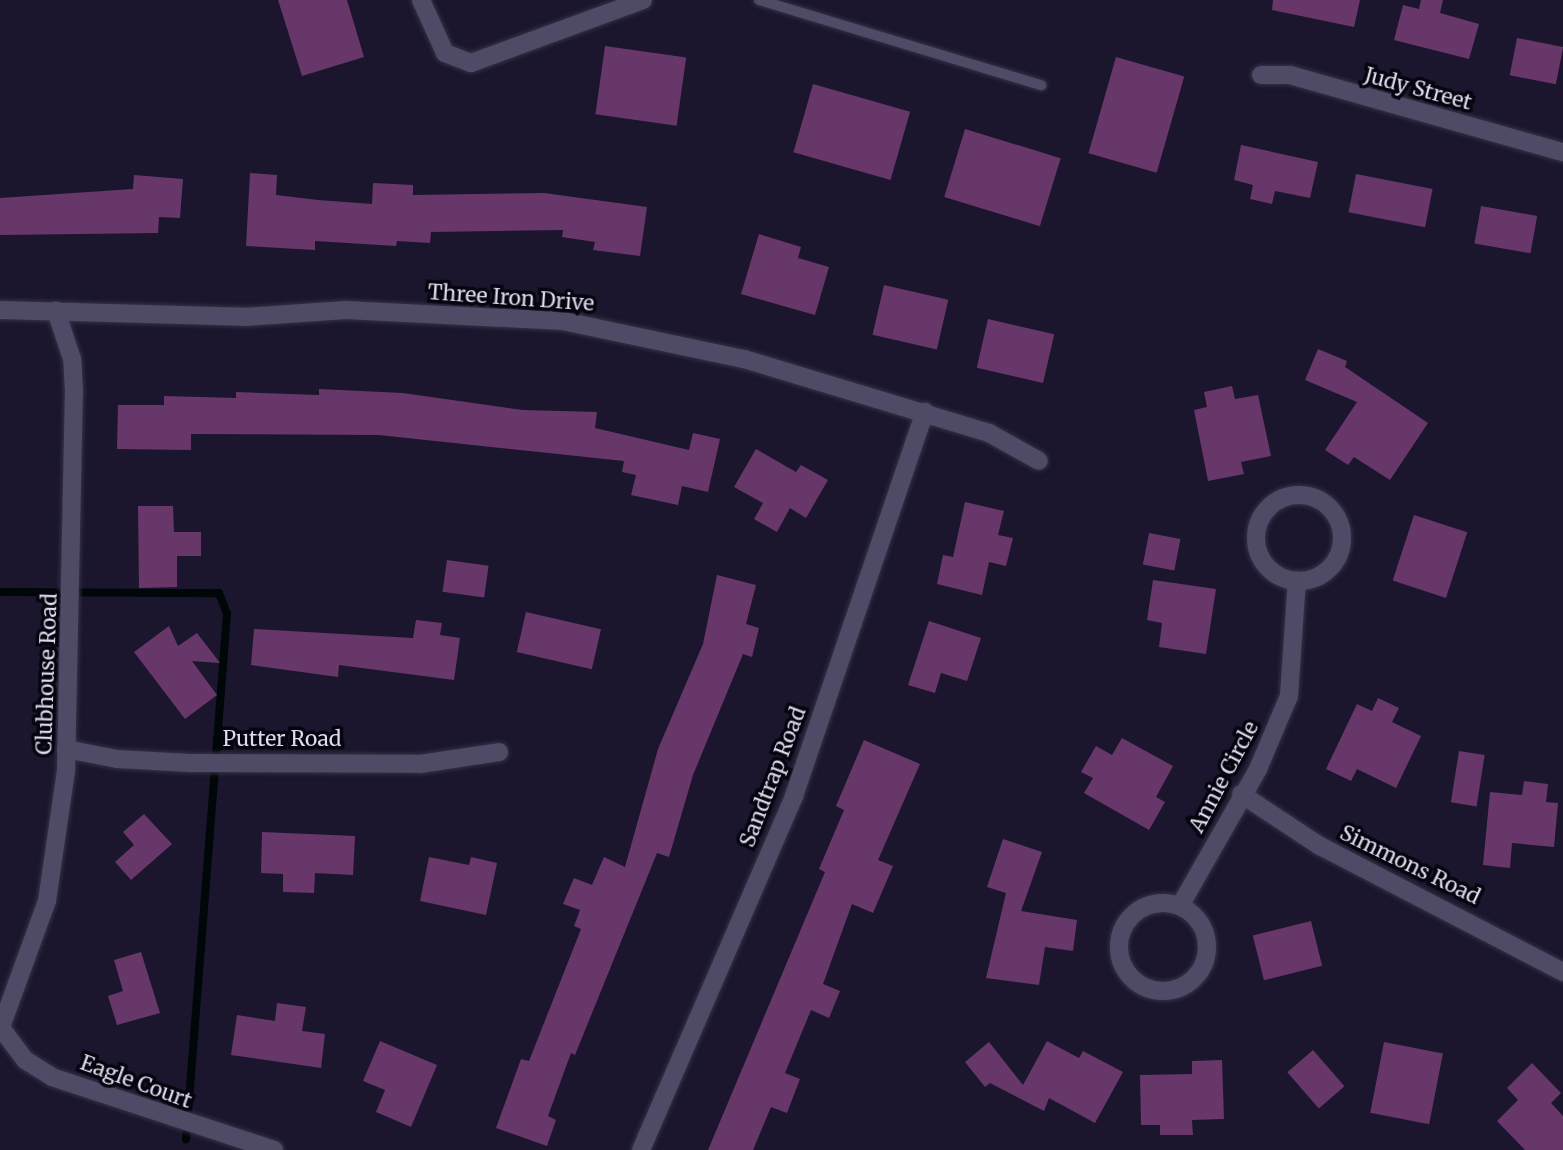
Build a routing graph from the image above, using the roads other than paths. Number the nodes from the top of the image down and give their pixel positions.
1 (421, 0) edge
2 (643, 0) edge
3 (759, 0) edge
4 (1261, 75) dead end
5 (1041, 85) dead end
6 (1563, 152) edge
7 (0, 310) edge
8 (57, 311) junction
9 (925, 412) junction
10 (1040, 461) dead end
11 (1297, 580) junction
12 (66, 749) junction
13 (499, 752) dead end
14 (1241, 794) junction
15 (1180, 906) junction
16 (1563, 972) edge
17 (1, 1029) edge
18 (274, 1150) edge
19 (641, 1150) edge

1 - 2 street
3 - 5 lane
4 - 6 street, Judy Street
7 - 8 street, Three Iron Drive
8 - 9 street, Three Iron Drive
8 - 12 street, Clubhouse Road
9 - 10 street, Three Iron Drive
9 - 19 street, Sandtrap Road
11 - 11 street
11 - 14 street, Annie Circle
12 - 13 street, Putter Road
12 - 17 street, Clubhouse Road
14 - 15 street, Annie Circle
14 - 16 street, Simmons Road
15 - 15 street
17 - 18 street, Eagle Court

